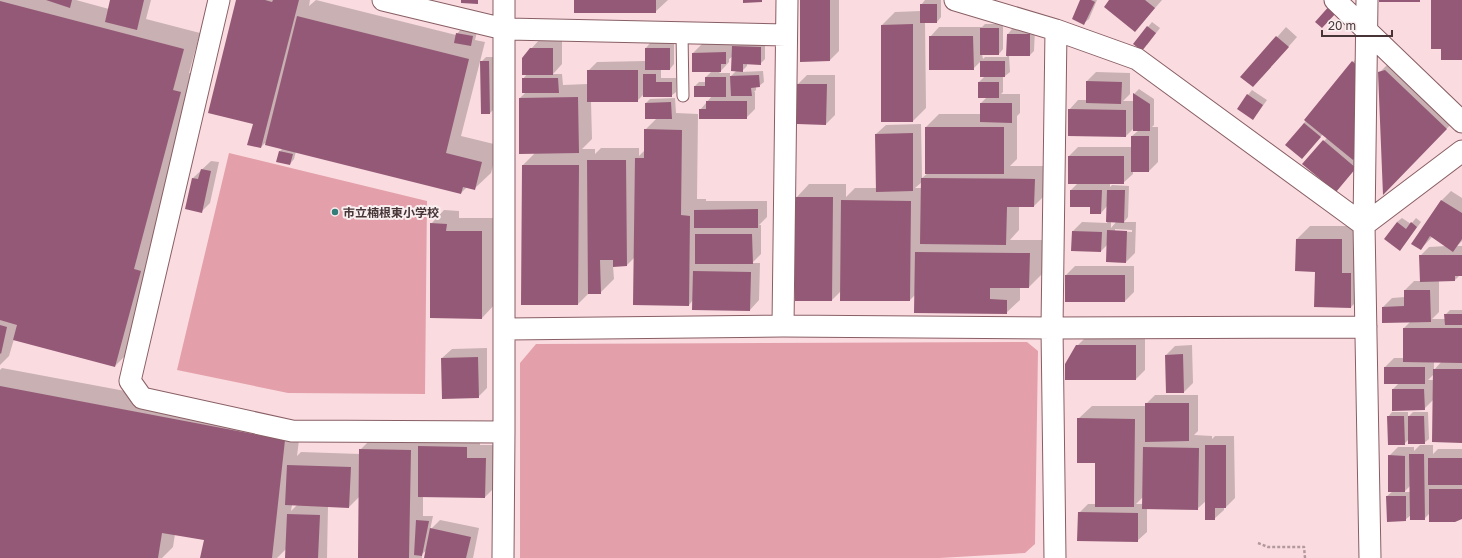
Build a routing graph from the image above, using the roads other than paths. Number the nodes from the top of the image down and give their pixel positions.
1 (218, 0) edge
2 (383, 0) edge
3 (504, 0) edge
4 (787, 0) edge
5 (955, 0) edge
6 (1335, 0) edge
7 (1367, 0) edge
8 (504, 29) junction
9 (1056, 30) junction
10 (1368, 30) junction
11 (682, 33) junction
12 (786, 36) junction
13 (683, 96) dead end
14 (1462, 122) edge
15 (1462, 151) edge
16 (1364, 225) junction
17 (783, 326) junction
18 (1366, 327) junction
19 (1052, 328) junction
20 (504, 329) junction
21 (504, 432) junction
22 (503, 558) edge
23 (1054, 558) edge
24 (1370, 558) edge

1 - 21 street
2 - 8 street
3 - 8 street
4 - 12 street
5 - 9 street
6 - 10 street
7 - 10 street
8 - 11 street
8 - 20 street
9 - 16 street
9 - 19 street
10 - 14 street
10 - 16 street
11 - 12 street
11 - 13 lane
12 - 17 street
15 - 16 street
16 - 18 street
17 - 19 street
17 - 20 street
18 - 19 street
18 - 24 street
19 - 23 street
20 - 21 street
21 - 22 street

